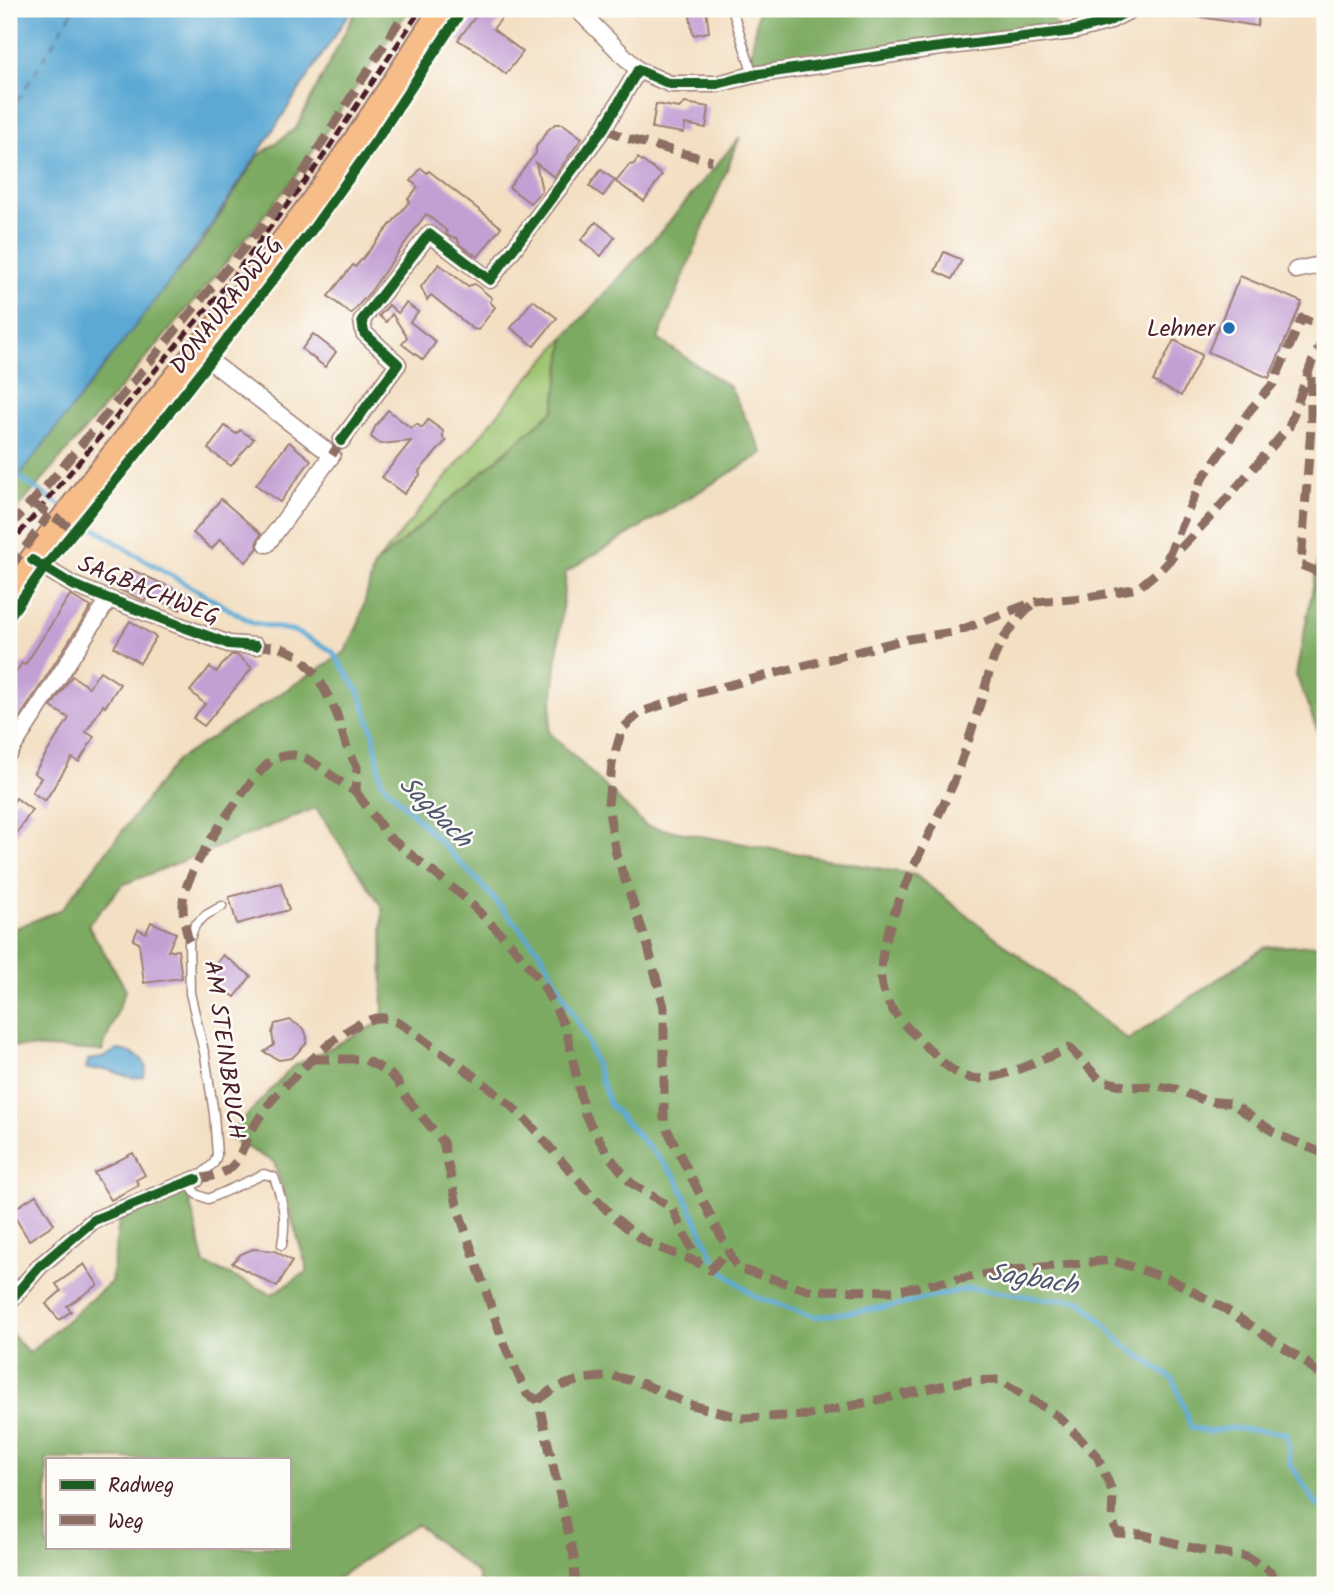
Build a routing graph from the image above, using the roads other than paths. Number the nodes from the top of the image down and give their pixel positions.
1 (442, 9) edge
2 (577, 9) edge
3 (732, 9) edge
4 (1132, 9) edge
5 (638, 70) junction
6 (752, 75) junction
7 (1325, 264) edge
8 (1296, 270) dead end
9 (197, 351) junction
10 (341, 441) dead end
11 (267, 544) dead end
12 (32, 560) junction
13 (9, 592) edge
14 (108, 599) junction
15 (256, 646) dead end
16 (9, 753) edge
17 (222, 906) dead end
18 (192, 1181) junction
19 (282, 1245) dead end
20 (9, 1302) edge

1 - 9 main road
2 - 5 street
3 - 6 lane
4 - 6 street
5 - 6 street
5 - 10 street
7 - 8 street
9 - 11 street
9 - 12 main road
12 - 13 main road
12 - 14 street, SAGBACHWEG
14 - 15 street, SAGBACHWEG
14 - 16 street
17 - 18 lane, AM STEINBRUCH
18 - 19 lane
18 - 20 street, AM STEINBRUCH

